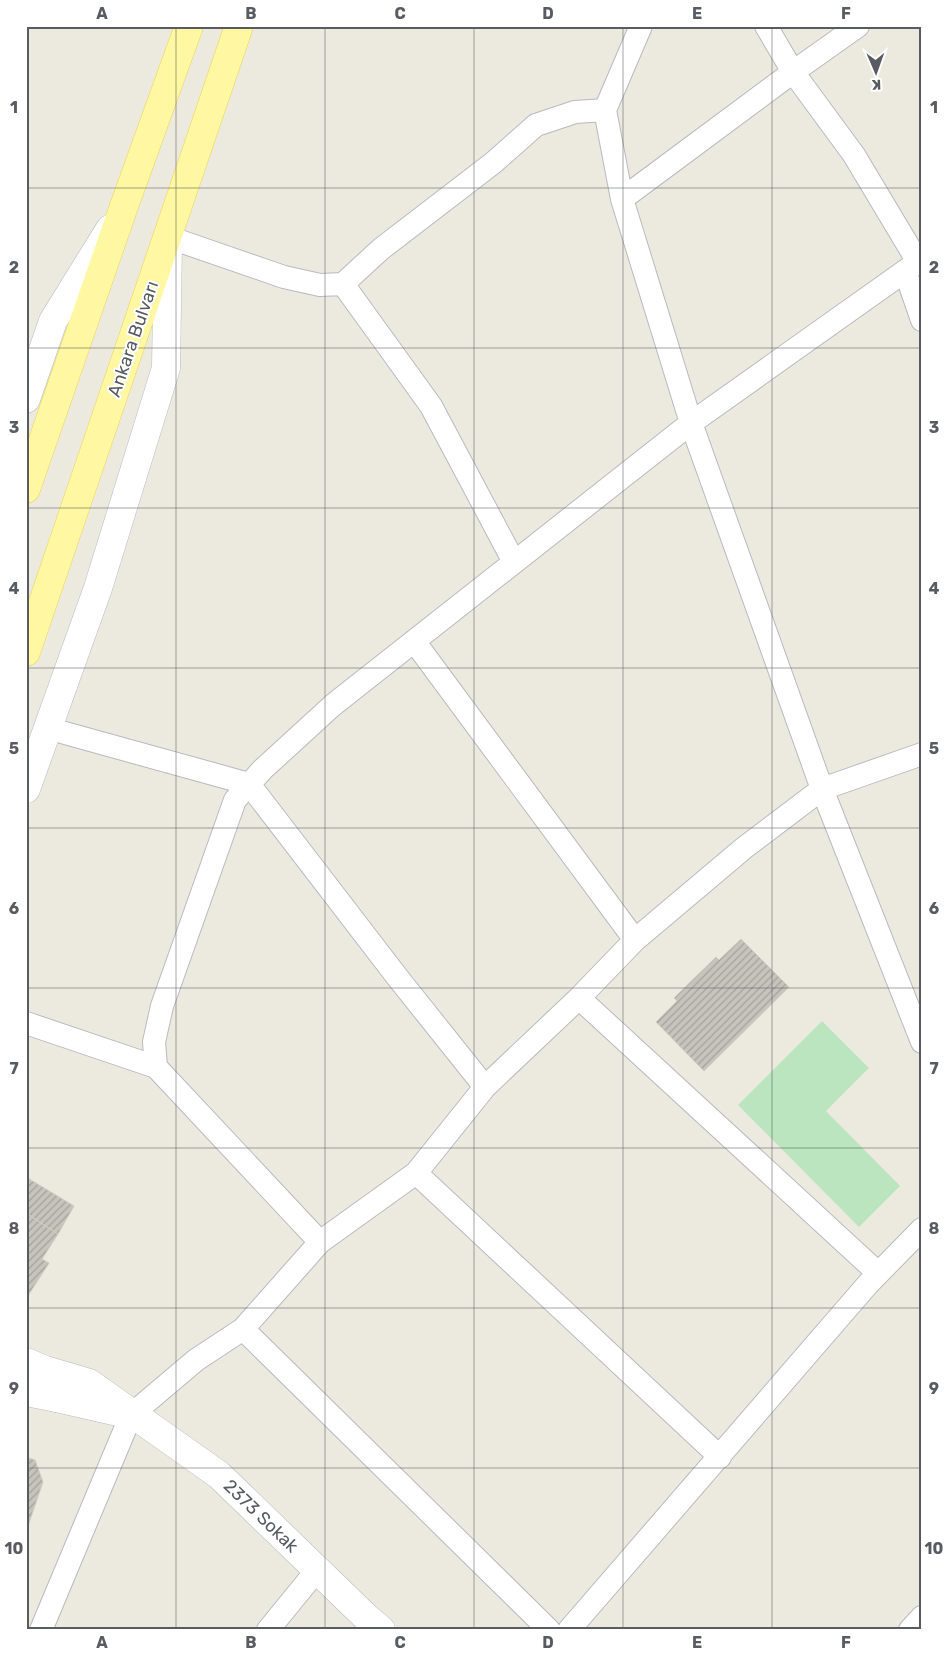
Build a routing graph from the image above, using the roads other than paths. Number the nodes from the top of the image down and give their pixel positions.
1 (189, 26) edge
2 (239, 26) edge
3 (641, 26) edge
4 (766, 26) edge
5 (858, 26) edge
6 (793, 72) junction
7 (605, 110) junction
8 (622, 199) junction
9 (123, 209) junction
10 (168, 236) junction
11 (915, 264) edge
12 (343, 284) junction
13 (922, 320) edge
14 (28, 391) edge
15 (691, 423) junction
16 (26, 489) edge
17 (514, 562) junction
18 (414, 641) junction
19 (26, 652) edge
20 (47, 728) junction
21 (922, 754) edge
22 (249, 784) junction
23 (26, 789) edge
24 (822, 789) junction
25 (634, 940) junction
26 (579, 998) junction
27 (26, 1023) edge
28 (922, 1042) edge
29 (156, 1067) junction
30 (485, 1087) junction
31 (416, 1173) junction
32 (922, 1229) edge
33 (320, 1242) junction
34 (878, 1274) junction
35 (243, 1329) junction
36 (26, 1362) edge
37 (26, 1390) edge
38 (132, 1415) junction
39 (720, 1457) junction
40 (318, 1570) junction
41 (922, 1617) edge
42 (376, 1628) edge
43 (41, 1630) edge
44 (268, 1630) edge
45 (549, 1630) edge
46 (569, 1630) edge
47 (910, 1630) edge

1 - 9 main road
2 - 10 main road, Ankara Bulvarı
3 - 7 street
4 - 6 street
5 - 6 street
6 - 8 street
6 - 11 street
7 - 8 street
7 - 12 street
8 - 15 street
9 - 14 main road
9 - 16 main road
10 - 12 street
10 - 19 main road, Ankara Bulvarı
10 - 20 main road
11 - 13 street
11 - 15 street
12 - 17 street
15 - 17 street
15 - 24 street
17 - 18 street
18 - 22 street
18 - 25 street
20 - 22 street
20 - 23 main road
21 - 24 street
22 - 29 street
22 - 30 street
24 - 25 street
24 - 28 street
25 - 26 street
26 - 30 street
26 - 34 street
27 - 29 street
29 - 33 street
30 - 31 street
31 - 33 street
31 - 39 street
32 - 34 street
33 - 35 street
34 - 39 street
35 - 38 street
35 - 45 street
36 - 38 main road, 2373 Sokak
37 - 38 main road
38 - 40 main road, 2373 Sokak
38 - 43 street
39 - 46 street
40 - 42 main road, 2373 Sokak
40 - 44 street
41 - 47 street

